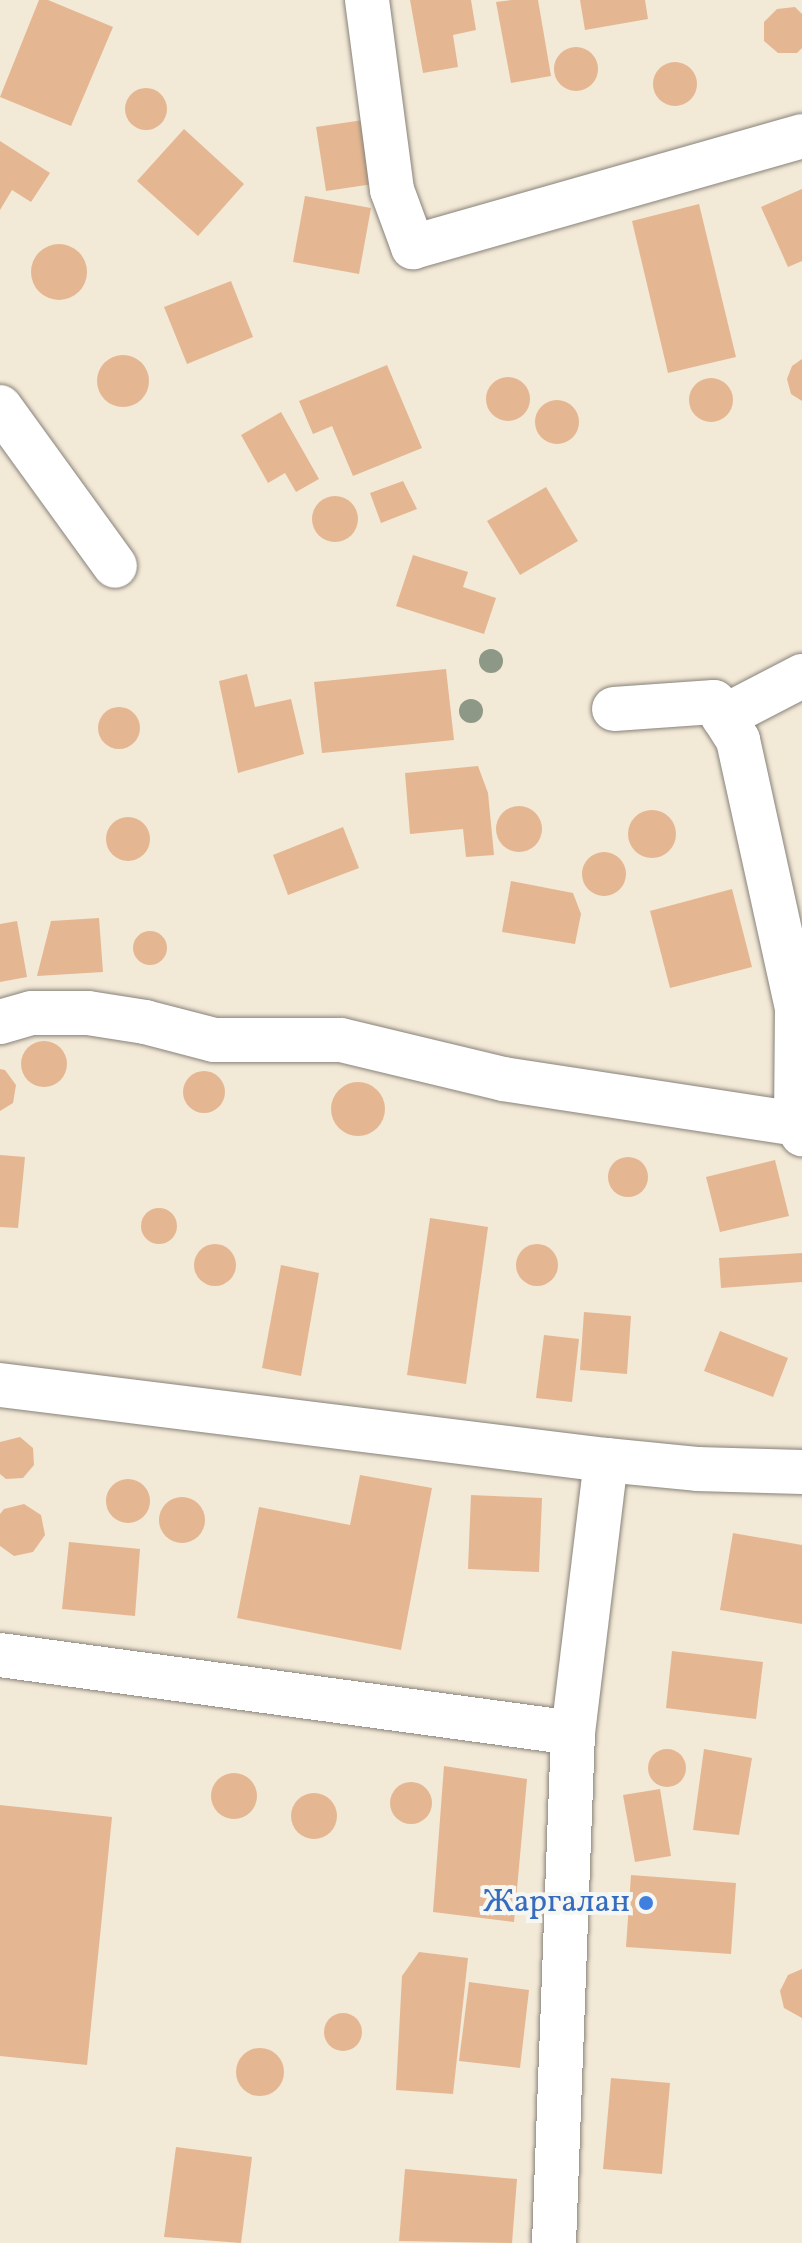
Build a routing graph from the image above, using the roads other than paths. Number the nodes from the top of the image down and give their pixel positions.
1 (367, 0) edge
2 (802, 136) edge
3 (0, 407) edge
4 (115, 566) dead end
5 (802, 676) edge
6 (614, 709) dead end
7 (723, 717) junction
8 (0, 1022) edge
9 (799, 1129) edge
10 (0, 1385) edge
11 (606, 1460) junction
12 (802, 1472) edge
13 (0, 1655) edge
14 (573, 1733) junction
15 (554, 2243) edge

1 - 2 street
3 - 4 street
5 - 7 street
6 - 7 street
7 - 9 street
8 - 9 street
10 - 11 street
11 - 12 street
11 - 14 street
13 - 14 street
14 - 15 street

